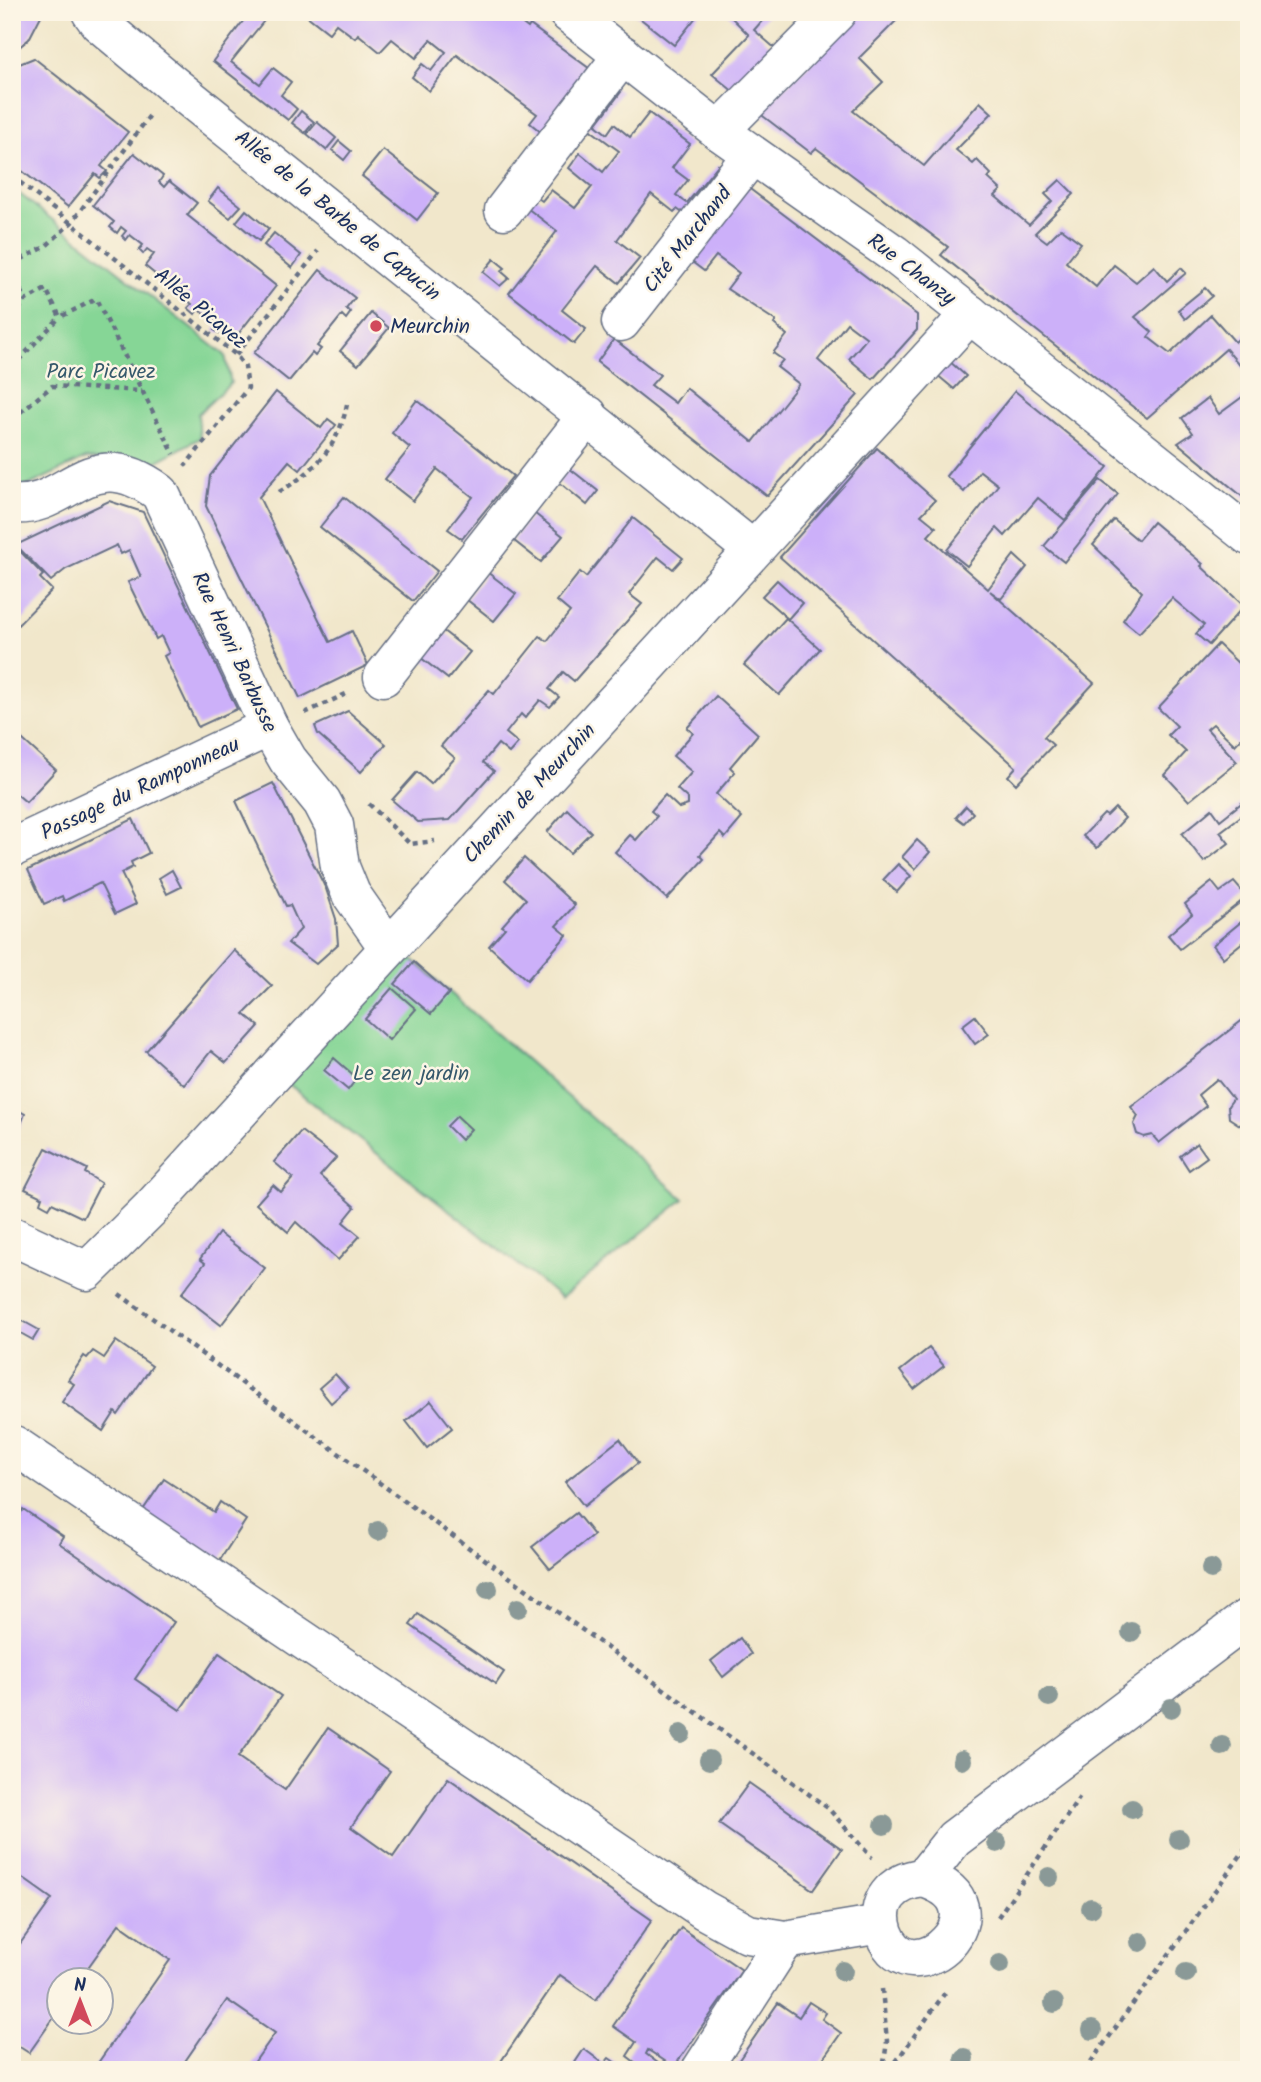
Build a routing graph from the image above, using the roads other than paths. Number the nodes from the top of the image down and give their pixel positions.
1 (567, 12) edge
2 (837, 12) edge
3 (95, 18) edge
4 (623, 55) junction
5 (719, 131) junction
6 (752, 155) junction
7 (504, 209) dead end
8 (970, 314) junction
9 (621, 322) dead end
10 (588, 415) junction
11 (12, 504) edge
12 (1249, 536) edge
13 (753, 550) junction
14 (383, 677) road end
15 (281, 723) junction
16 (12, 848) edge
17 (388, 947) junction
18 (12, 1236) edge
19 (13, 1445) edge
20 (1249, 1617) edge
21 (909, 1882) junction
22 (875, 1925) junction
23 (785, 1940) junction
24 (701, 2070) edge

1 - 4 street, Rue Chanzy
2 - 5 street
3 - 10 street, Allée de la Barbe de Capucin
4 - 5 street, Rue Chanzy
4 - 7 street
5 - 6 street, Rue Chanzy
6 - 8 street, Rue Chanzy
6 - 9 street, Cité Marchand
8 - 12 street, Rue Chanzy
8 - 13 street, Chemin de Meurchin
10 - 13 street, Allée de la Barbe de Capucin
10 - 14 street
11 - 15 street, Rue Henri Barbusse
13 - 17 street, Chemin de Meurchin
15 - 16 street, Passage du Ramponneau
15 - 17 street, Rue Henri Barbusse
17 - 18 street, Chemin de Meurchin
19 - 23 street
20 - 21 street
21 - 22 street
21 - 22 street
22 - 23 street
23 - 24 street

